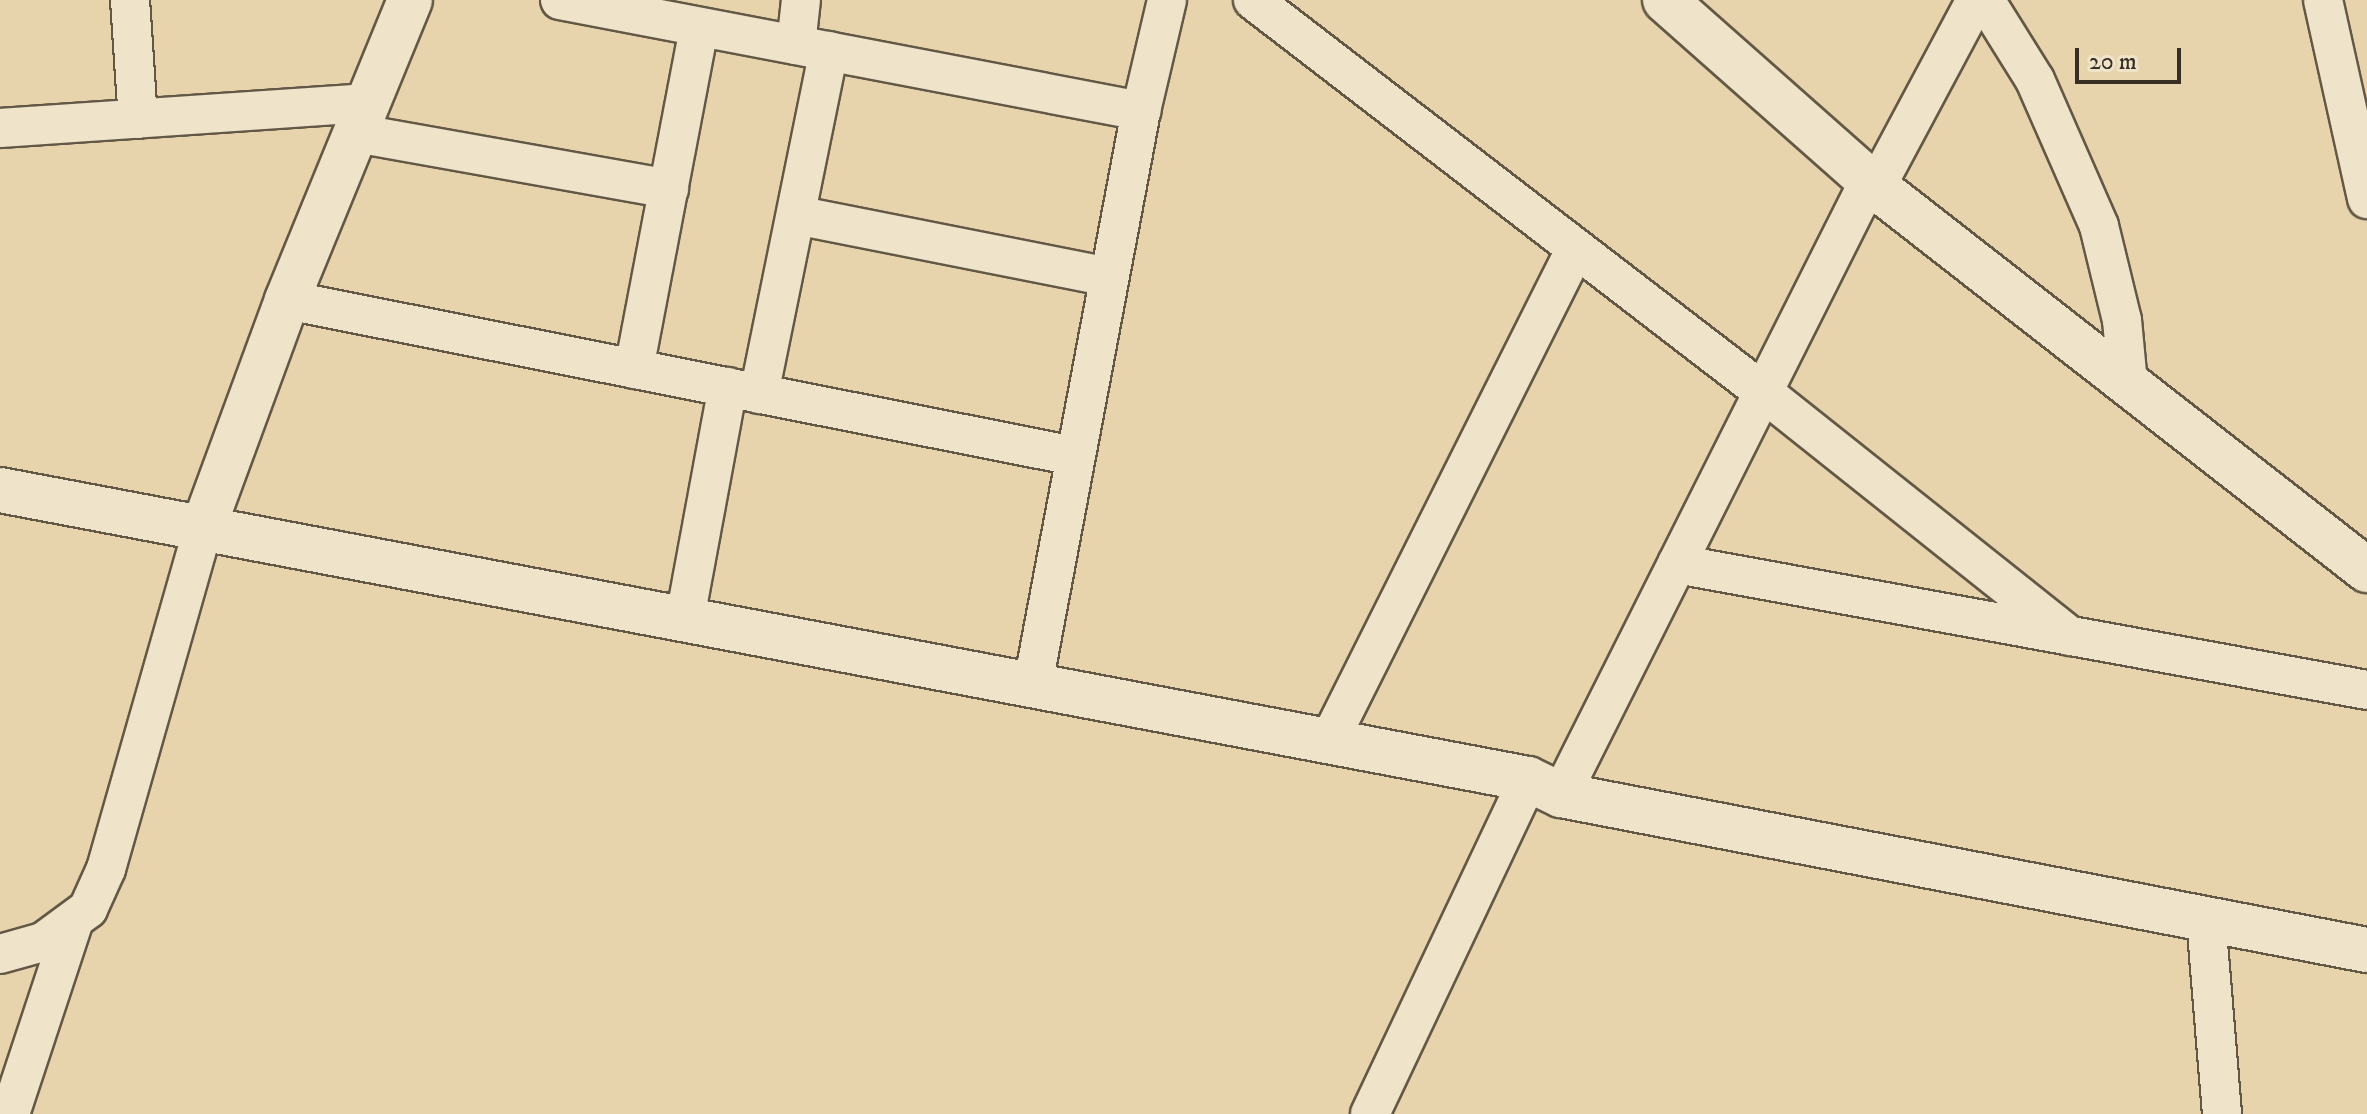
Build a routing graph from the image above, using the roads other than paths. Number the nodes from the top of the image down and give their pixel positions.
1 (130, 0) edge
2 (410, 0) edge
3 (560, 0) edge
4 (801, 0) edge
5 (1167, 0) edge
6 (1253, 0) edge
7 (1665, 0) edge
8 (1976, 0) edge
9 (1985, 0) edge
10 (2323, 0) edge
11 (699, 27) junction
12 (813, 48) junction
13 (2353, 68) edge
14 (1141, 111) junction
15 (362, 118) junction
16 (138, 119) junction
17 (0, 128) edge
18 (1872, 184) junction
19 (669, 189) junction
20 (2367, 199) edge
21 (796, 215) junction
22 (1575, 250) junction
23 (1109, 277) junction
24 (287, 300) junction
25 (634, 369) junction
26 (2128, 384) junction
27 (744, 390) junction
28 (1763, 392) junction
29 (1074, 456) junction
30 (0, 490) edge
31 (204, 526) junction
32 (1677, 564) junction
33 (2367, 570) edge
34 (685, 618) junction
35 (2070, 636) junction
36 (1033, 684) junction
37 (2367, 690) edge
38 (1329, 741) junction
39 (1544, 787) junction
40 (2206, 919) junction
41 (73, 924) junction
42 (2367, 950) edge
43 (0, 954) edge
44 (10, 1114) edge
45 (1370, 1114) edge
46 (2222, 1114) edge

1 - 16 street
2 - 15 street
3 - 11 street
4 - 12 street
5 - 14 street
6 - 22 street
7 - 18 street
8 - 18 street
9 - 26 street
10 - 13 street
11 - 12 street
11 - 19 street
12 - 14 street
12 - 21 street
13 - 20 street
14 - 23 street
15 - 16 street
15 - 19 street
15 - 24 street
16 - 17 street
18 - 26 street
18 - 28 street
19 - 25 street
21 - 23 street
21 - 27 street
22 - 28 street
22 - 38 street
23 - 29 street
24 - 25 street
24 - 31 street
25 - 27 street
26 - 33 street
27 - 29 street
27 - 34 street
28 - 32 street
28 - 35 street
29 - 36 street
30 - 31 street
31 - 34 street
31 - 41 street
32 - 35 street
32 - 39 street
34 - 36 street
35 - 37 street
36 - 38 street
38 - 39 street
39 - 40 street
39 - 45 street
40 - 42 street
40 - 46 street
41 - 43 street
41 - 44 street

